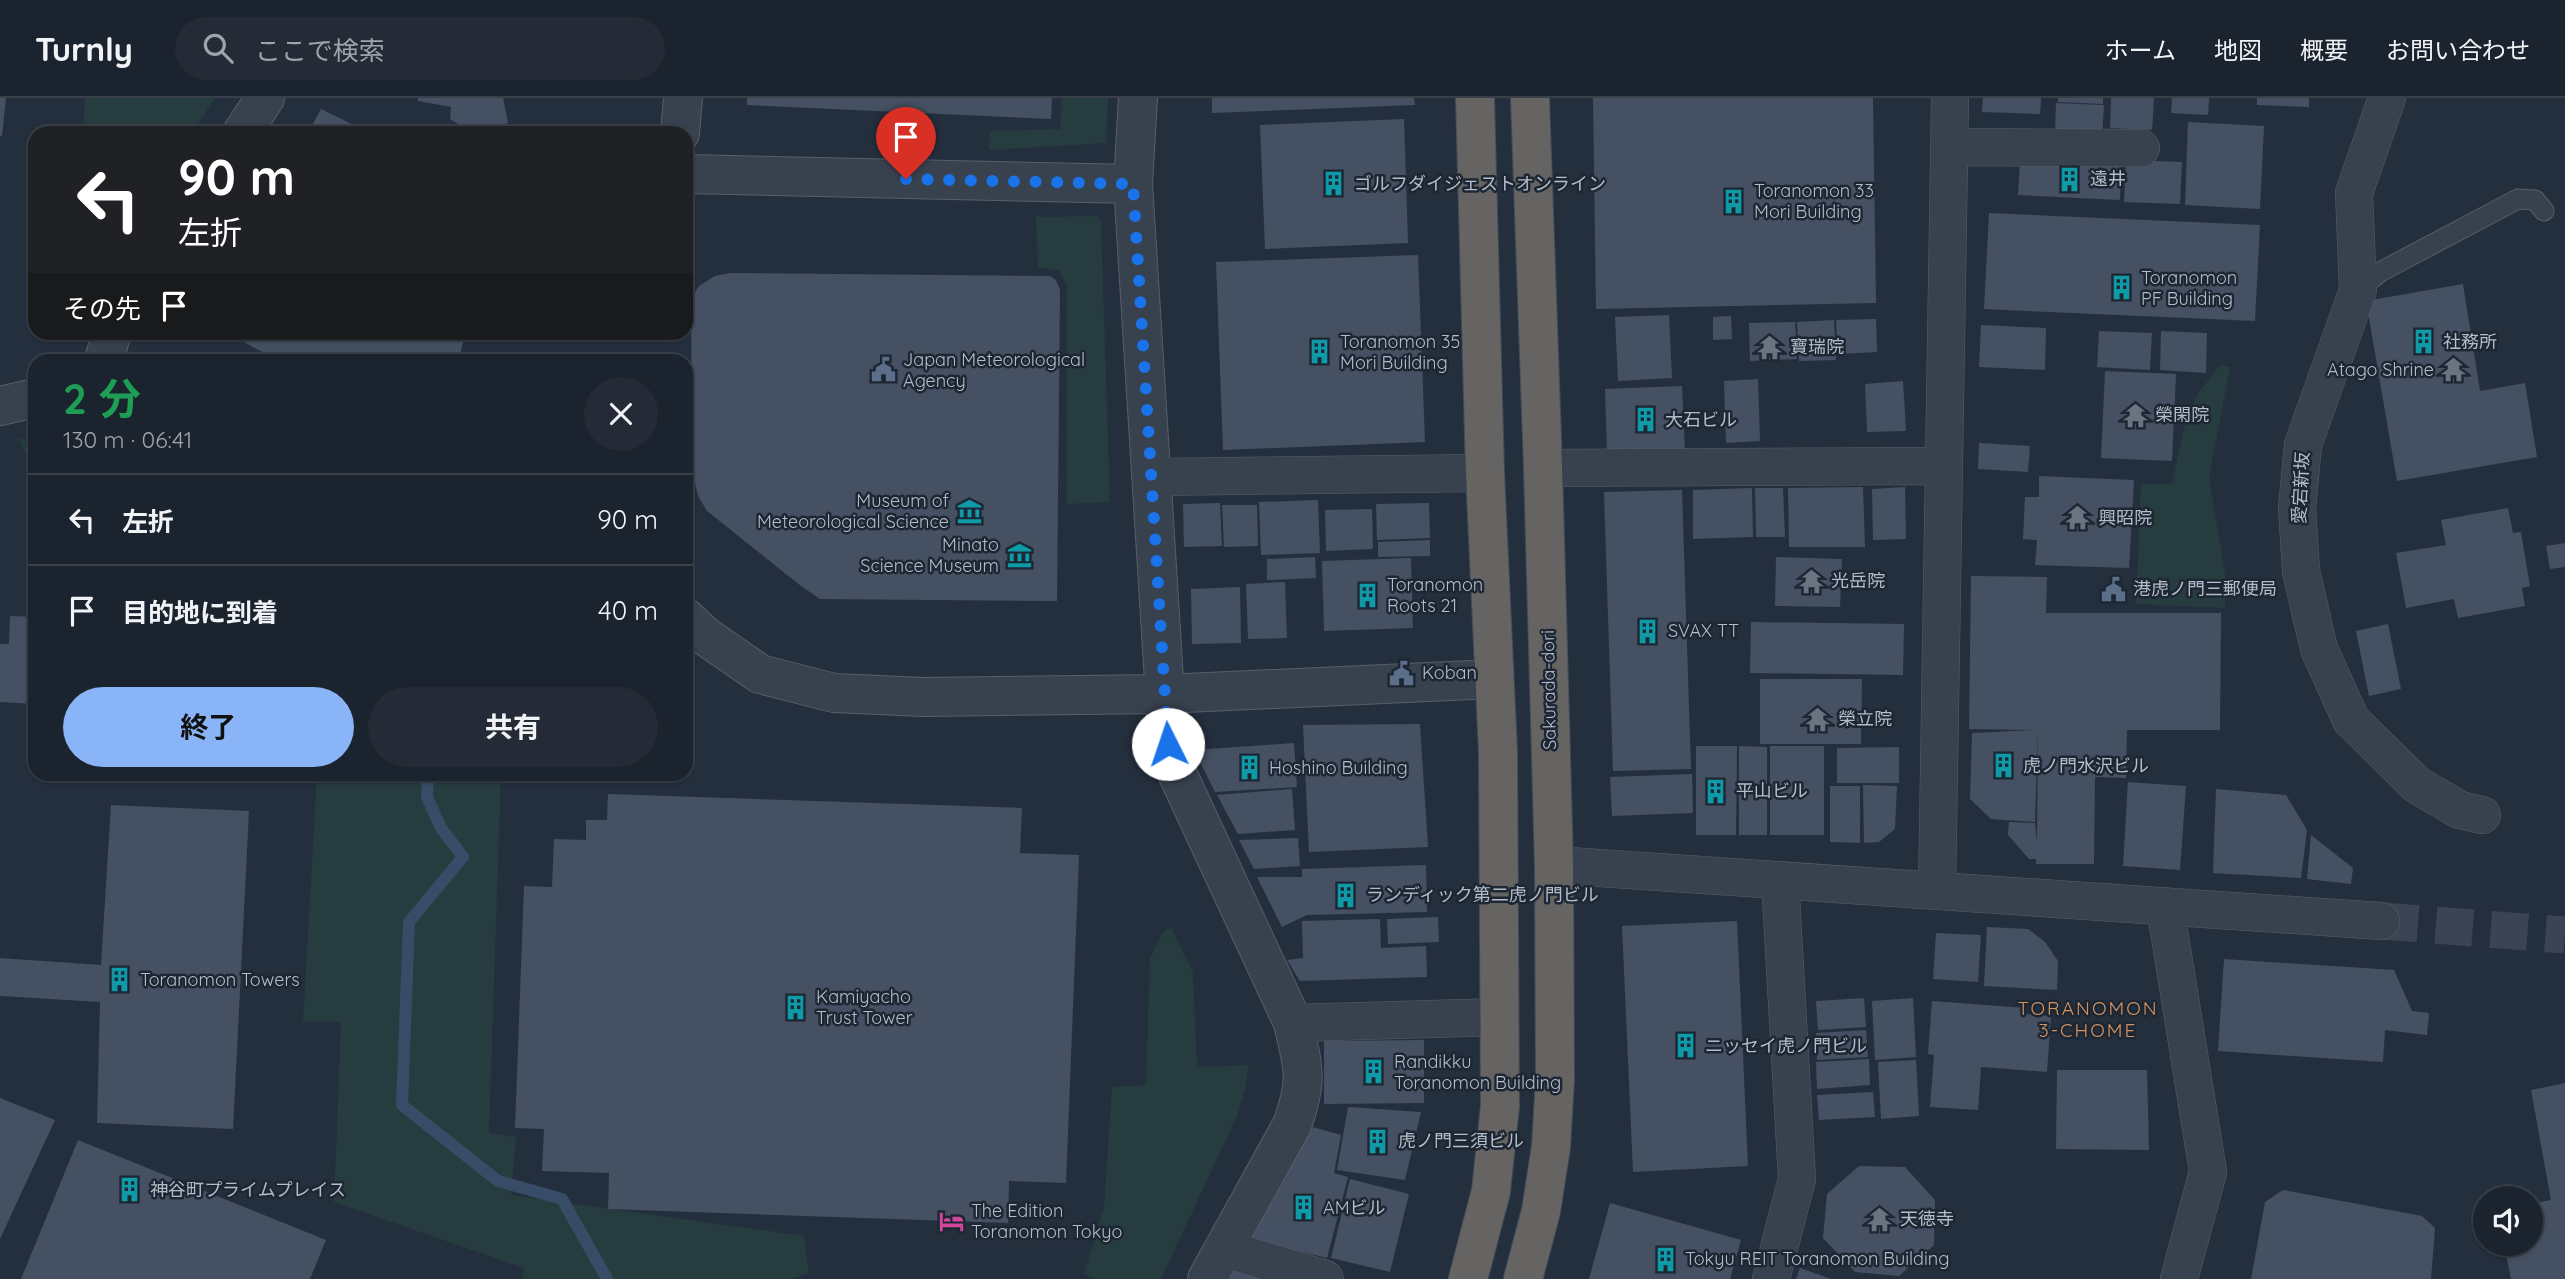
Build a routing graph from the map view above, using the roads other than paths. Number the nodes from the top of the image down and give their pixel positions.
1 (265, 98) edge
2 (683, 98) edge
3 (1138, 98) edge
4 (1475, 98) edge
5 (1530, 98) edge
6 (1950, 98) edge
7 (2387, 98) edge
8 (247, 126) edge
9 (681, 126) edge
10 (1949, 146) junction
11 (2141, 149) dead end
12 (693, 174) edge
13 (1133, 184) junction
14 (2544, 211) dead end
15 (2358, 289) junction
16 (28, 400) edge
17 (0, 406) edge
18 (1944, 466) junction
19 (1544, 468) junction
20 (1485, 473) junction
21 (1152, 477) junction
22 (693, 625) edge
23 (1494, 679) junction
24 (1164, 694) junction
25 (2482, 815) dead end
26 (1554, 865) junction
27 (1780, 880) junction
28 (1937, 891) junction
29 (2165, 906) junction
30 (2381, 921) tunnel mouth
31 (1500, 1017) junction
32 (1293, 1024) junction
33 (1215, 1263) edge
34 (1325, 1279) edge
35 (1468, 1279) edge
36 (1522, 1279) edge
37 (1771, 1279) edge
38 (2179, 1279) edge

1 - 8 street
2 - 9 street
3 - 13 street
4 - 20 highway
5 - 19 highway, Sakurada-dori
6 - 10 street
7 - 15 street, 愛宕新坂
10 - 11 street
10 - 18 street
12 - 13 street
13 - 21 street
14 - 15 lane
15 - 25 street, 愛宕新坂
16 - 17 street
18 - 19 street
18 - 28 street
19 - 26 highway, Sakurada-dori
20 - 21 street
20 - 23 highway
21 - 24 street
22 - 24 street
23 - 24 street
23 - 31 highway
24 - 32 street
26 - 27 street
26 - 36 highway, Sakurada-dori
27 - 28 street
27 - 37 street
28 - 29 street
29 - 30 street
29 - 38 street
31 - 32 street
31 - 35 highway
32 - 33 street
33 - 34 street

